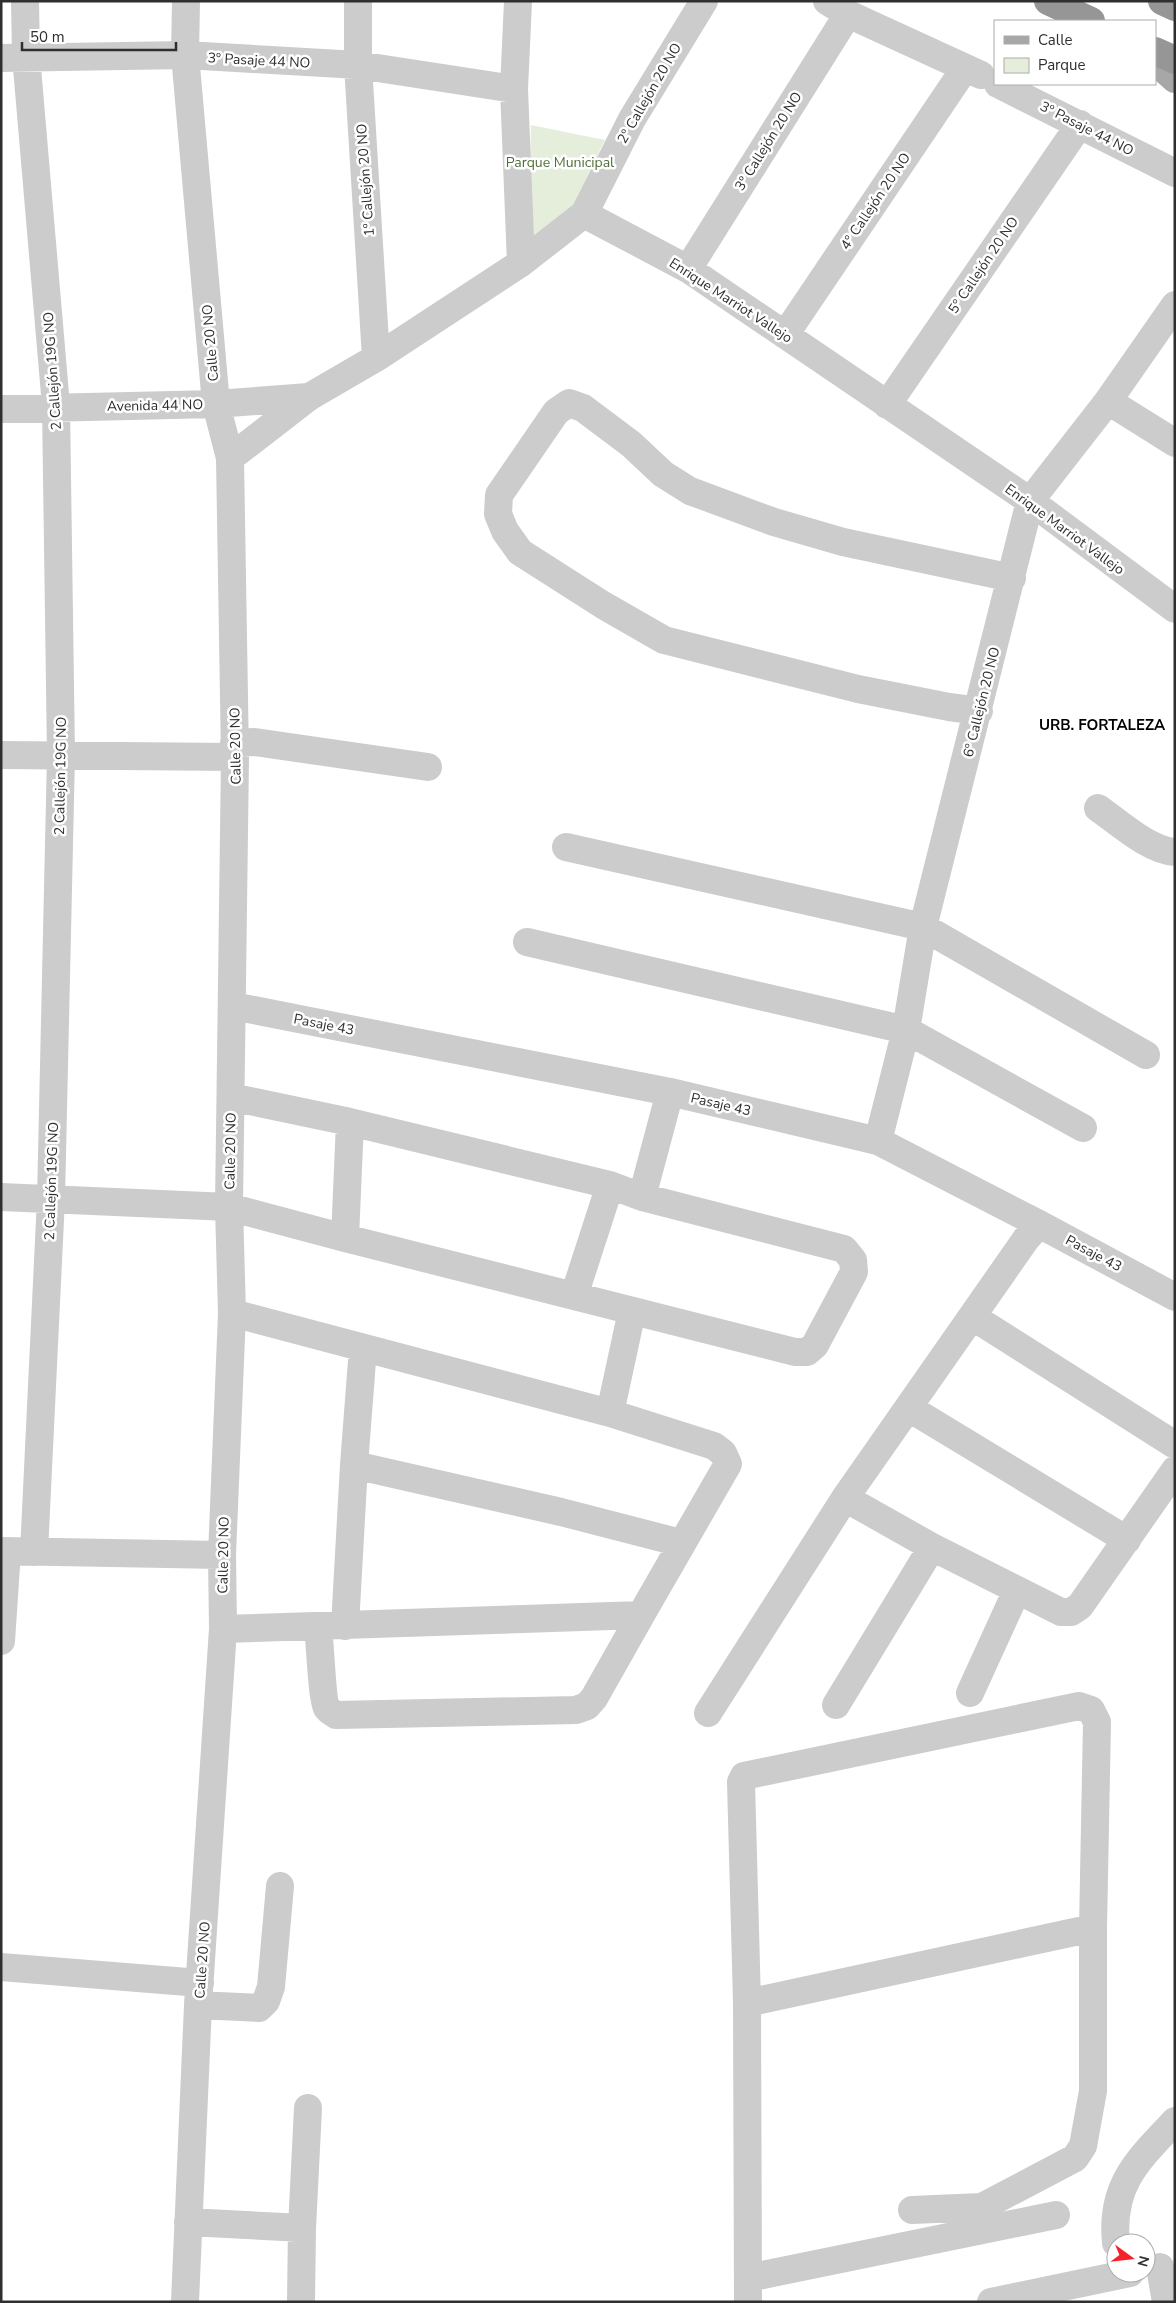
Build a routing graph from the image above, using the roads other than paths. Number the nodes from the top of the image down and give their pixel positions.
1 (25, 1) edge
2 (186, 1) edge
3 (358, 1) edge
4 (518, 1) edge
5 (704, 1) edge
6 (1048, 1) edge
7 (838, 8) edge
8 (1089, 20) edge
9 (1156, 51) edge
10 (186, 55) junction
11 (13, 57) edge
12 (1175, 60) edge
13 (1156, 62) edge
14 (358, 65) junction
15 (965, 68) junction
16 (1175, 79) edge
17 (994, 82) edge
18 (1000, 85) edge
19 (514, 89) junction
20 (1080, 124) junction
21 (1175, 173) edge
22 (584, 214) junction
23 (521, 263) junction
24 (688, 269) junction
25 (1175, 305) edge
26 (785, 335) junction
27 (376, 358) junction
28 (309, 397) junction
29 (1108, 402) junction
30 (216, 404) junction
31 (56, 406) junction
32 (887, 406) junction
33 (1, 409) edge
34 (1175, 443) edge
35 (230, 458) junction
36 (1030, 501) junction
37 (1012, 578) junction
38 (1175, 609) edge
39 (979, 711) junction
40 (235, 750) junction
41 (1, 755) edge
42 (61, 756) junction
43 (428, 767) dead end
44 (1098, 808) dead end
45 (566, 847) dead end
46 (1175, 852) edge
47 (923, 927) junction
48 (526, 942) dead end
49 (233, 1006) junction
50 (906, 1030) junction
51 (1146, 1055) dead end
52 (670, 1092) junction
53 (231, 1098) junction
54 (350, 1122) junction
55 (1082, 1128) dead end
56 (878, 1141) junction
57 (610, 1185) junction
58 (1, 1196) edge
59 (642, 1197) junction
60 (51, 1199) junction
61 (229, 1207) junction
62 (1039, 1224) junction
63 (345, 1238) junction
64 (574, 1296) junction
65 (1175, 1297) edge
66 (632, 1311) junction
67 (232, 1313) junction
68 (973, 1317) junction
69 (363, 1348) junction
70 (908, 1408) junction
71 (610, 1413) junction
72 (1175, 1444) edge
73 (354, 1465) junction
74 (1175, 1470) edge
75 (845, 1498) junction
76 (1127, 1540) junction
77 (681, 1543) junction
78 (932, 1547) junction
79 (4, 1551) edge
80 (34, 1552) junction
81 (222, 1555) junction
82 (1017, 1590) junction
83 (641, 1615) junction
84 (346, 1626) junction
85 (318, 1627) junction
86 (223, 1629) junction
87 (1, 1641) edge
88 (970, 1693) dead end
89 (836, 1705) dead end
90 (708, 1713) dead end
91 (280, 1886) dead end
92 (1094, 1928) junction
93 (1, 1967) edge
94 (199, 1994) junction
95 (747, 2003) junction
96 (308, 2108) dead end
97 (1175, 2121) edge
98 (912, 2210) dead end
99 (1056, 2214) dead end
100 (188, 2222) junction
101 (302, 2228) junction
102 (1115, 2233) edge
103 (1160, 2267) edge
104 (1106, 2278) edge
105 (748, 2290) edge
106 (184, 2302) edge
107 (301, 2302) edge
108 (991, 2302) edge
109 (1166, 2302) edge

1 - 11 street, 2 Callejón 19G NO
2 - 10 street, Calle 20 NO
3 - 14 street, 1º Callejón 20 NO
4 - 19 street
5 - 22 street, 2º Callejón 20 NO
6 - 8 highway
7 - 15 street, 3º Pasaje 44 NO
7 - 24 street, 3º Callejón 20 NO
9 - 12 highway
10 - 11 street, 3º Pasaje 44 NO
10 - 14 street, 3º Pasaje 44 NO
10 - 30 street, Calle 20 NO
11 - 31 street, 2 Callejón 19G NO
13 - 16 main road
14 - 19 street, 3º Pasaje 44 NO
14 - 27 street, 1º Callejón 20 NO
15 - 17 street, 3º Pasaje 44 NO
15 - 26 street, 4º Callejón 20 NO
18 - 20 street, 3º Pasaje 44 NO
19 - 23 street
20 - 21 street, 3º Pasaje 44 NO
20 - 32 street, 5º Callejón 20 NO
22 - 23 street
22 - 24 street, Enrique Marriot Vallejo
23 - 27 street
24 - 26 street, Enrique Marriot Vallejo
25 - 29 street, 6º Callejón 20 NO
26 - 32 street, Enrique Marriot Vallejo
27 - 28 street
28 - 30 street, Avenida 44 NO
28 - 35 street
29 - 34 street
29 - 36 street, 6º Callejón 20 NO
30 - 31 street, Avenida 44 NO
30 - 35 street, Calle 20 NO
31 - 33 street, Avenida 44 NO
31 - 42 street, 2 Callejón 19G NO
32 - 36 street, Enrique Marriot Vallejo
35 - 40 street, Calle 20 NO
36 - 37 street, 6º Callejón 20 NO
36 - 38 street, Enrique Marriot Vallejo
37 - 39 street, 6º Callejón 20 NO
37 - 39 street
39 - 47 street, 6º Callejón 20 NO
40 - 42 street
40 - 43 street
40 - 49 street, Calle 20 NO
41 - 42 street
42 - 60 street, 2 Callejón 19G NO
44 - 46 street
45 - 47 street
47 - 50 street, 6º Callejón 20 NO
47 - 51 street
48 - 50 street
49 - 52 street, Pasaje 43
49 - 53 street, Calle 20 NO
50 - 55 street
50 - 56 street, 6º Callejón 20 NO
52 - 56 street, Pasaje 43
52 - 59 street
53 - 54 street
53 - 61 street, Calle 20 NO
54 - 57 street
54 - 63 street
56 - 62 street, Pasaje 43
57 - 59 street
57 - 64 street
58 - 60 street
59 - 66 street
60 - 61 street
60 - 80 street, 2 Callejón 19G NO
61 - 63 street
61 - 67 street, Calle 20 NO
62 - 65 street, Pasaje 43
62 - 68 street
63 - 64 street
64 - 66 street
66 - 71 street
67 - 69 street
67 - 81 street, Calle 20 NO
68 - 70 street
68 - 72 street
69 - 71 street
69 - 73 street
70 - 75 street
70 - 76 street
71 - 77 street
73 - 77 street
73 - 84 street
74 - 76 street
75 - 78 street
75 - 90 street
76 - 82 street
77 - 83 street
78 - 82 street
78 - 89 street
79 - 80 street
79 - 87 street
80 - 81 street
81 - 86 street, Calle 20 NO
82 - 88 street
83 - 84 street
83 - 85 street
84 - 85 street
85 - 86 street
86 - 94 street, Calle 20 NO
91 - 94 street
92 - 95 street
92 - 95 street
92 - 98 street
93 - 94 street
94 - 100 street, Calle 20 NO
95 - 105 street
96 - 101 street
97 - 102 street
99 - 105 street
100 - 101 street
100 - 106 street, Calle 20 NO
101 - 107 street
103 - 109 street
104 - 108 street

